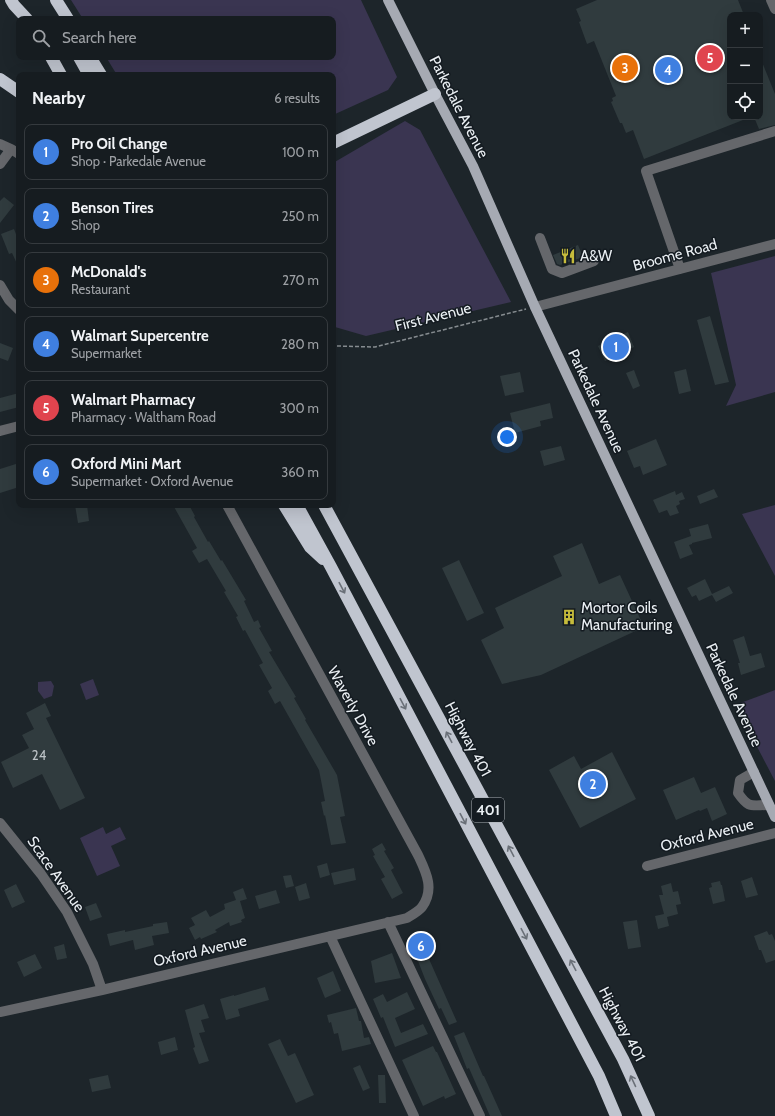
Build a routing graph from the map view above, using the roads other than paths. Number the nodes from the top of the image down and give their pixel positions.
1 (12, 0) edge
2 (20, 0) edge
3 (48, 0) edge
4 (56, 0) edge
5 (388, 0) edge
6 (771, 0) edge
7 (775, 9) edge
8 (24, 16) edge
9 (28, 16) edge
10 (56, 16) edge
11 (66, 16) edge
12 (53, 60) edge
13 (81, 60) edge
14 (92, 60) edge
15 (59, 72) edge
16 (87, 72) edge
17 (99, 72) edge
18 (0, 78) edge
19 (16, 90) edge
20 (435, 94) junction
21 (775, 131) edge
22 (336, 142) edge
23 (0, 144) edge
24 (15, 151) edge
25 (0, 164) edge
26 (540, 238) dead end
27 (775, 244) edge
28 (594, 261) dead end
29 (680, 269) junction
30 (0, 285) edge
31 (16, 307) edge
32 (536, 307) junction
33 (16, 427) edge
34 (0, 431) edge
35 (229, 508) edge
36 (286, 508) edge
37 (299, 508) edge
38 (327, 508) edge
39 (331, 566) junction
40 (754, 772) junction
41 (769, 805) junction
42 (775, 817) edge
43 (0, 823) edge
44 (775, 833) edge
45 (647, 866) dead end
46 (407, 918) joint
47 (388, 922) junction
48 (330, 936) junction
49 (102, 990) junction
50 (0, 1012) edge
51 (414, 1116) edge
52 (480, 1116) edge
53 (616, 1116) edge
54 (649, 1116) edge

1 - 8 highway
2 - 9 highway
3 - 10 highway
4 - 11 highway
5 - 20 main road, Parkedale Avenue
6 - 7 street
12 - 15 highway
13 - 16 highway
14 - 17 highway
18 - 19 highway
20 - 22 highway
20 - 32 main road, Parkedale Avenue
21 - 29 street
23 - 24 street
24 - 25 street
26 - 28 street
27 - 29 street, Broome Road
29 - 32 street, Broome Road
30 - 31 street
32 - 40 main road, Parkedale Avenue
33 - 34 street
35 - 46 street, Waverly Drive
36 - 39 highway
37 - 39 highway, 401
54 -> 38 highway, Highway 401 / 401
39 -> 53 highway, 401
40 - 41 main road, Parkedale Avenue
40 - 41 street
41 - 42 main road, Parkedale Avenue
43 - 49 street, Scace Avenue
44 - 45 street, Oxford Avenue
46 - 47 street, Oxford Avenue
47 - 48 street, Oxford Avenue
47 - 52 street
48 - 49 street, Oxford Avenue
48 - 51 street
49 - 50 street, Oxford Avenue

